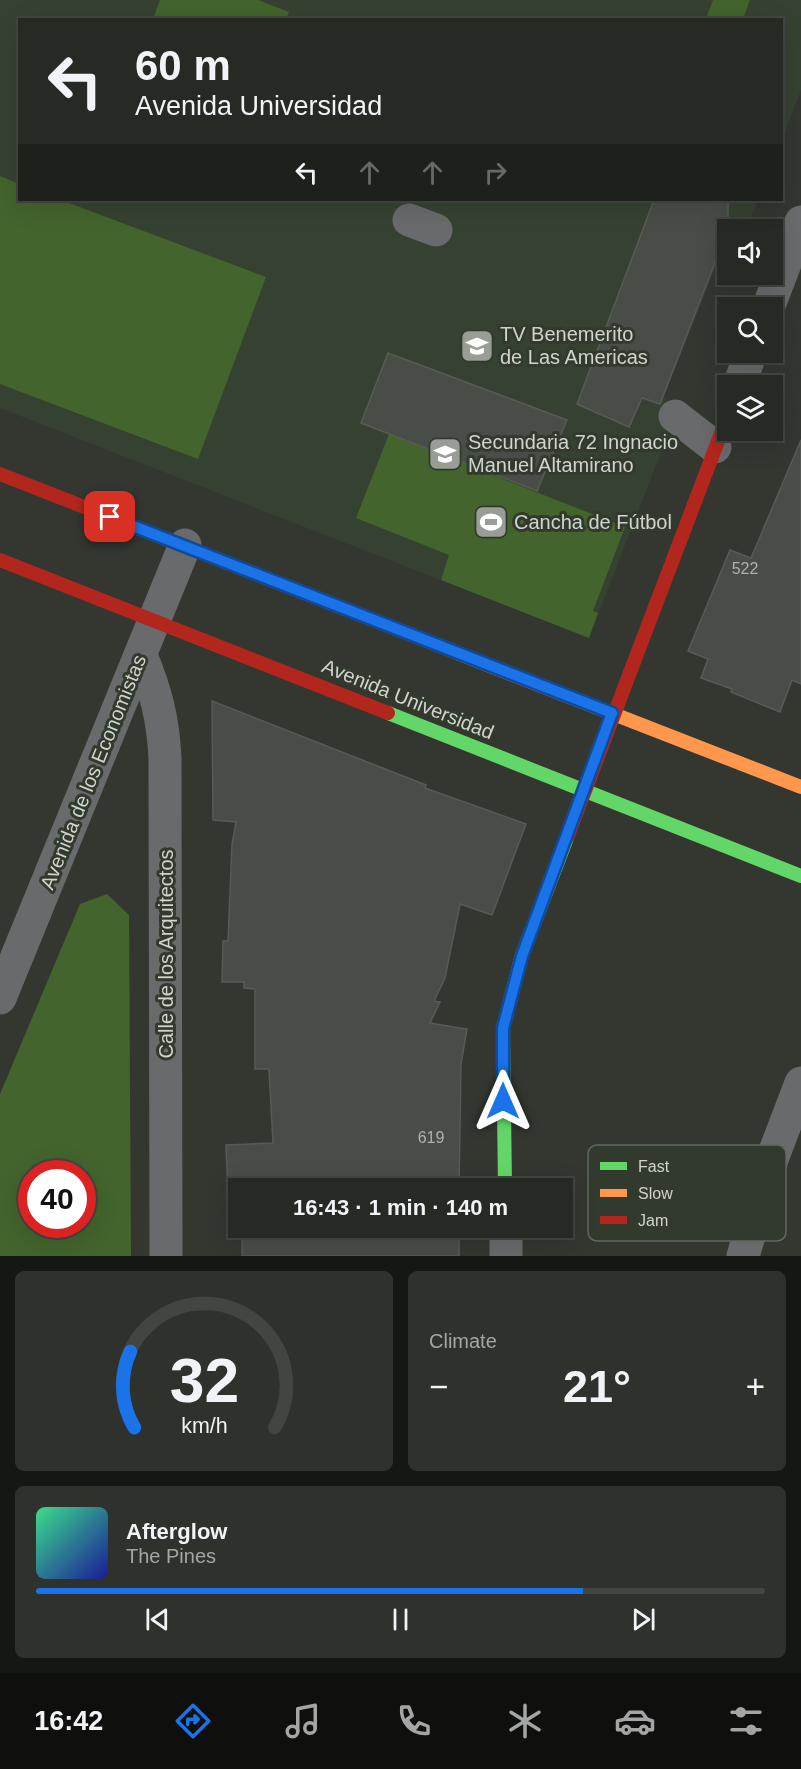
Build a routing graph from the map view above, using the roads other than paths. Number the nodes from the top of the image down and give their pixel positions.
1 (788, 240) edge
2 (771, 297) edge
3 (675, 416) dead end
4 (717, 441) edge
5 (715, 447) junction
6 (0, 474) edge
7 (185, 545) junction
8 (0, 560) edge
9 (155, 621) junction
10 (141, 655) junction
11 (612, 713) junction
12 (801, 787) edge
13 (584, 790) junction
14 (801, 876) edge
15 (0, 998) edge
16 (801, 1083) edge
17 (777, 1145) edge
18 (505, 1178) edge
19 (506, 1238) edge
20 (747, 1241) edge
21 (166, 1256) edge
22 (506, 1256) edge
23 (743, 1256) edge

1 - 2 street
3 - 5 street
4 - 5 street
5 - 11 street
6 - 7 street
7 - 9 street, Avenida de los Economistas
7 - 11 street
8 - 9 street, Avenida Universidad
9 - 10 street, Avenida de los Economistas
9 - 13 street, Avenida Universidad
10 - 15 street, Avenida de los Economistas
10 - 21 street, Calle de los Arquitectos
11 - 12 street
11 - 13 street
13 - 14 street, Avenida Universidad
13 - 18 street
16 - 17 street
19 - 22 street
20 - 23 street

